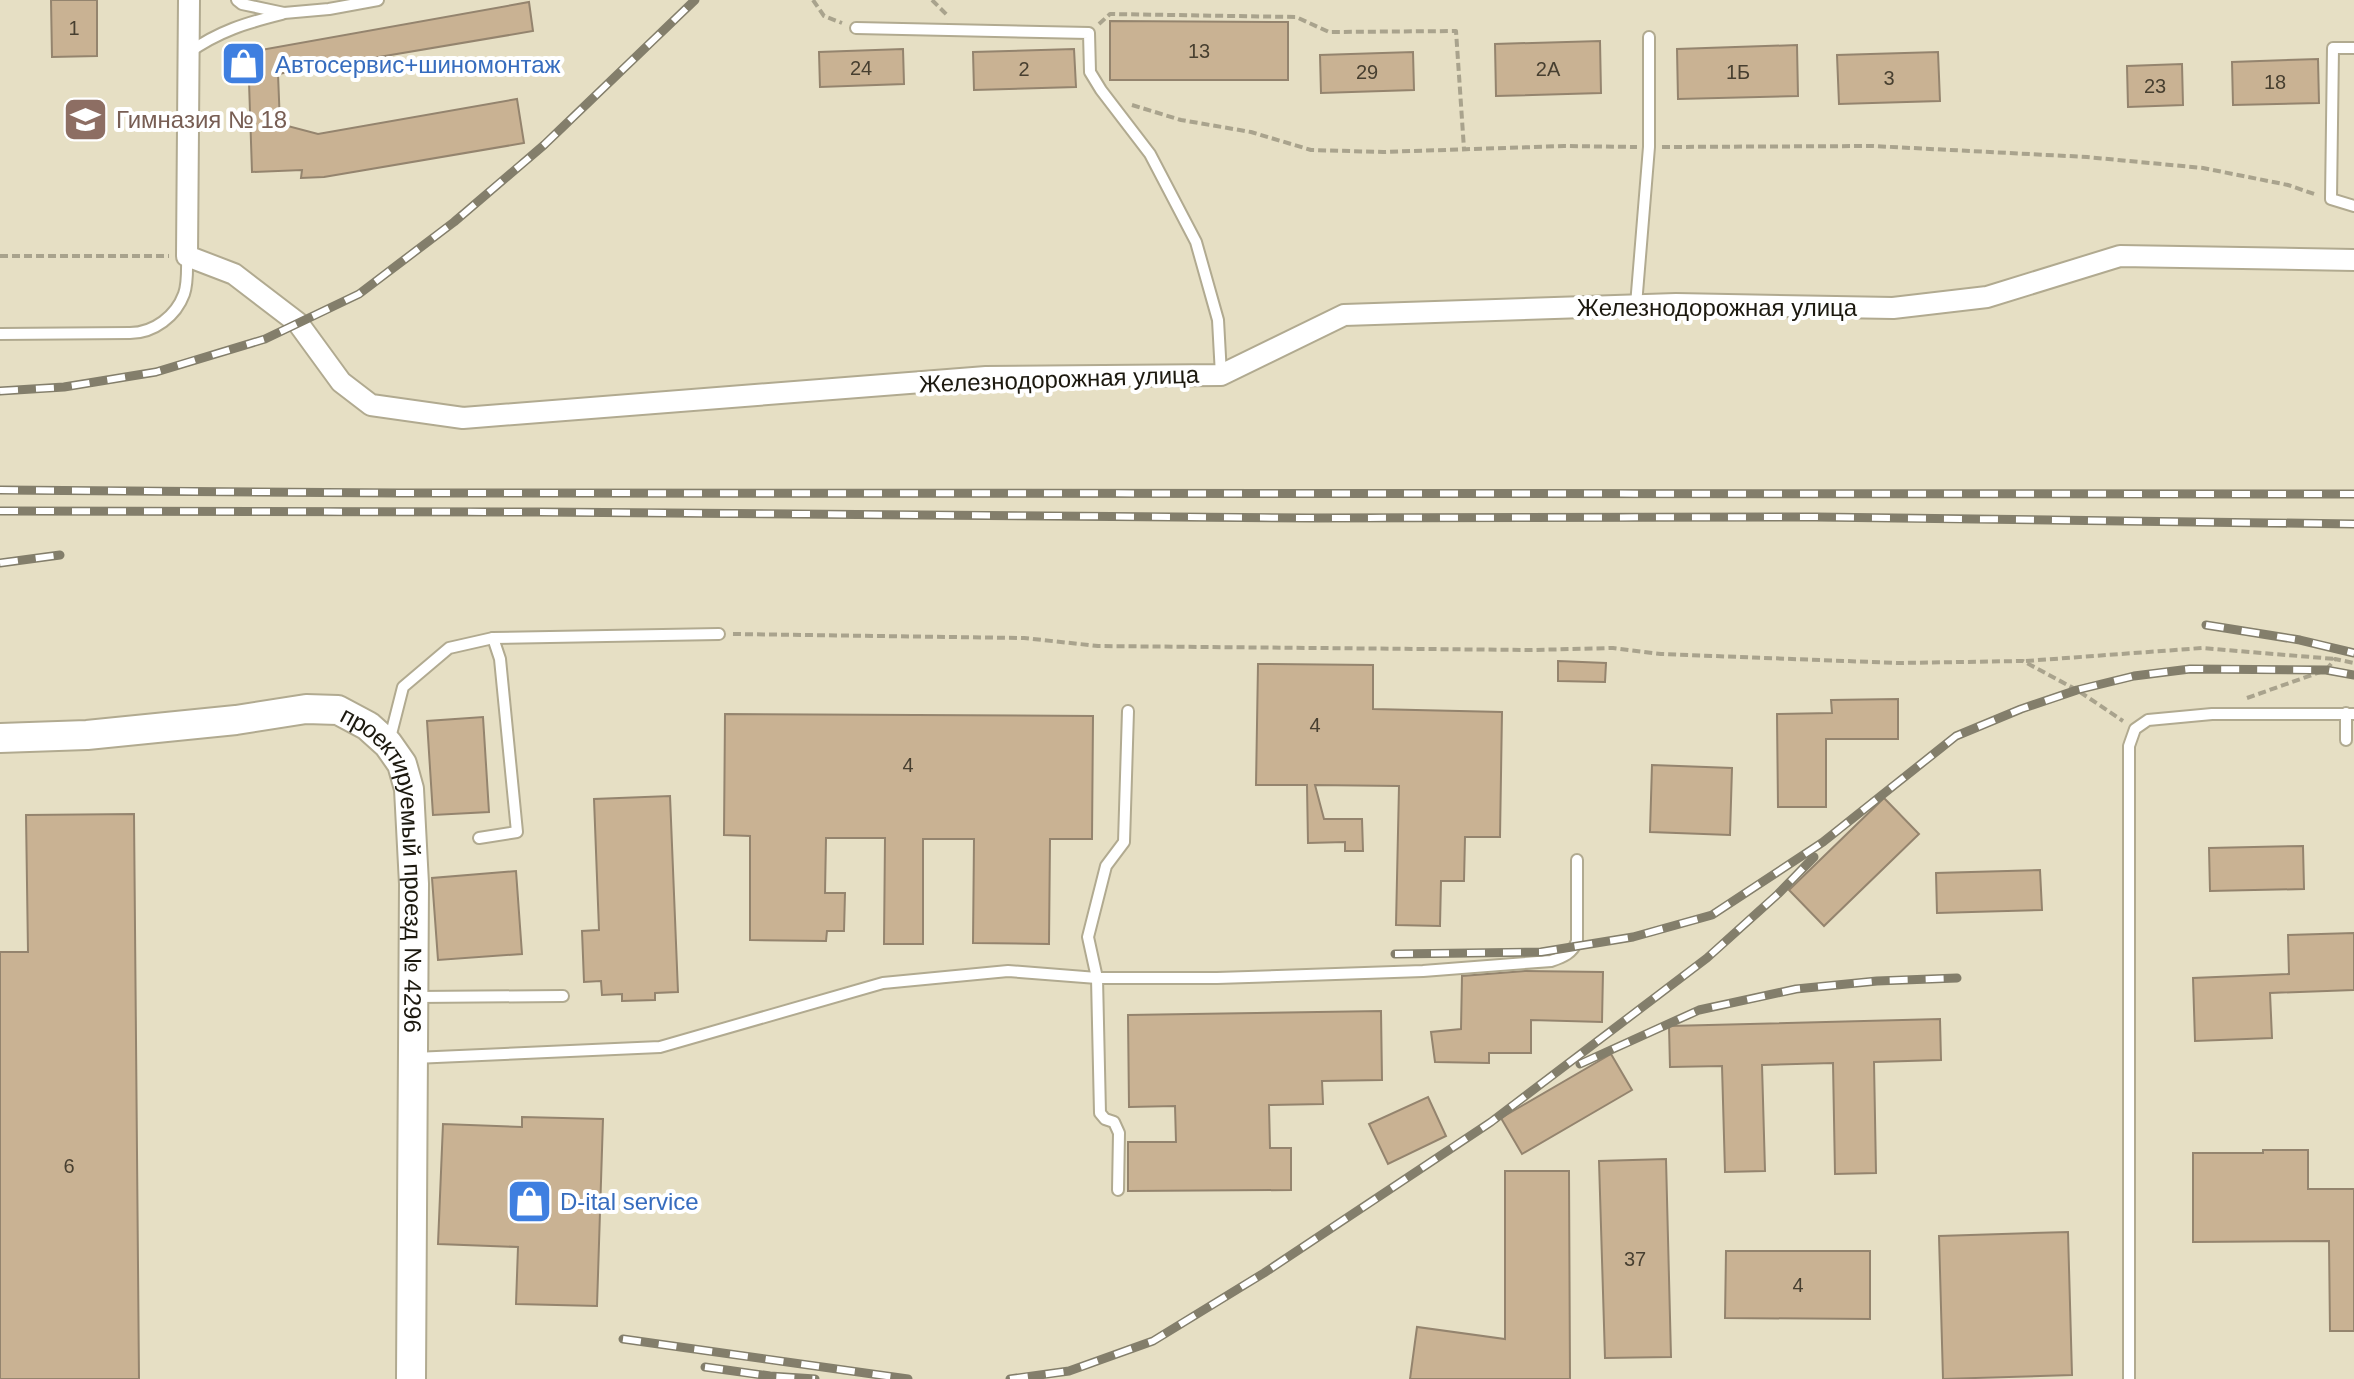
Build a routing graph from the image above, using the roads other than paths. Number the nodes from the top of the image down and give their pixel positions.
1 (189, 0) edge
2 (237, 0) edge
3 (378, 0) edge
4 (284, 13) junction
5 (856, 28) road end
6 (1649, 37) dead end
7 (2354, 48) edge
8 (188, 53) junction
9 (2354, 206) edge
10 (187, 256) junction
11 (2354, 260) edge
12 (1636, 305) junction
13 (0, 334) edge
14 (1221, 375) junction
15 (719, 634) road end
16 (493, 638) junction
17 (1128, 711) dead end
18 (2350, 714) edge
19 (0, 738) edge
20 (2346, 740) dead end
21 (388, 744) junction
22 (479, 838) dead end
23 (1577, 860) dead end
24 (1097, 978) junction
25 (563, 996) dead end
26 (412, 997) junction
27 (412, 1059) junction
28 (1118, 1190) dead end
29 (411, 1379) edge
30 (2129, 1379) edge

1 - 8 street
2 - 4 lane
3 - 4 lane
4 - 8 lane
5 - 14 lane
6 - 12 lane
7 - 9 lane
8 - 10 street
10 - 13 lane
10 - 14 street, Железнодорожная улица
11 - 12 street, Железнодорожная улица
12 - 14 street, Железнодорожная улица
15 - 16 lane
16 - 21 lane
16 - 22 lane
17 - 24 lane
18 - 20 lane
18 - 30 lane
19 - 21 street, проектируемый проезд № 4296
21 - 26 street, проектируемый проезд № 4296
23 - 24 lane
24 - 27 lane
24 - 28 lane
25 - 26 lane
26 - 27 street, проектируемый проезд № 4296
27 - 29 street, проектируемый проезд № 4296

